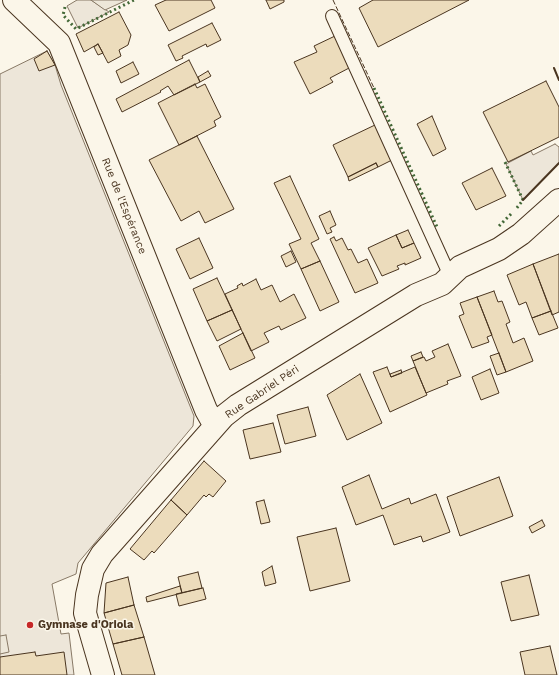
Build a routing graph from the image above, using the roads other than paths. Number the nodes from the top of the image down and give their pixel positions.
1 (14, 0) edge
2 (332, 16) dead end
3 (559, 200) edge
4 (450, 276) junction
5 (215, 426) junction
6 (103, 675) edge

1 - 5 street, Rue de l'Espérance
2 - 4 lane
3 - 4 street, Rue Gabriel Péri
4 - 5 street, Rue Gabriel Péri
5 - 6 street, Rue Gabriel Péri

